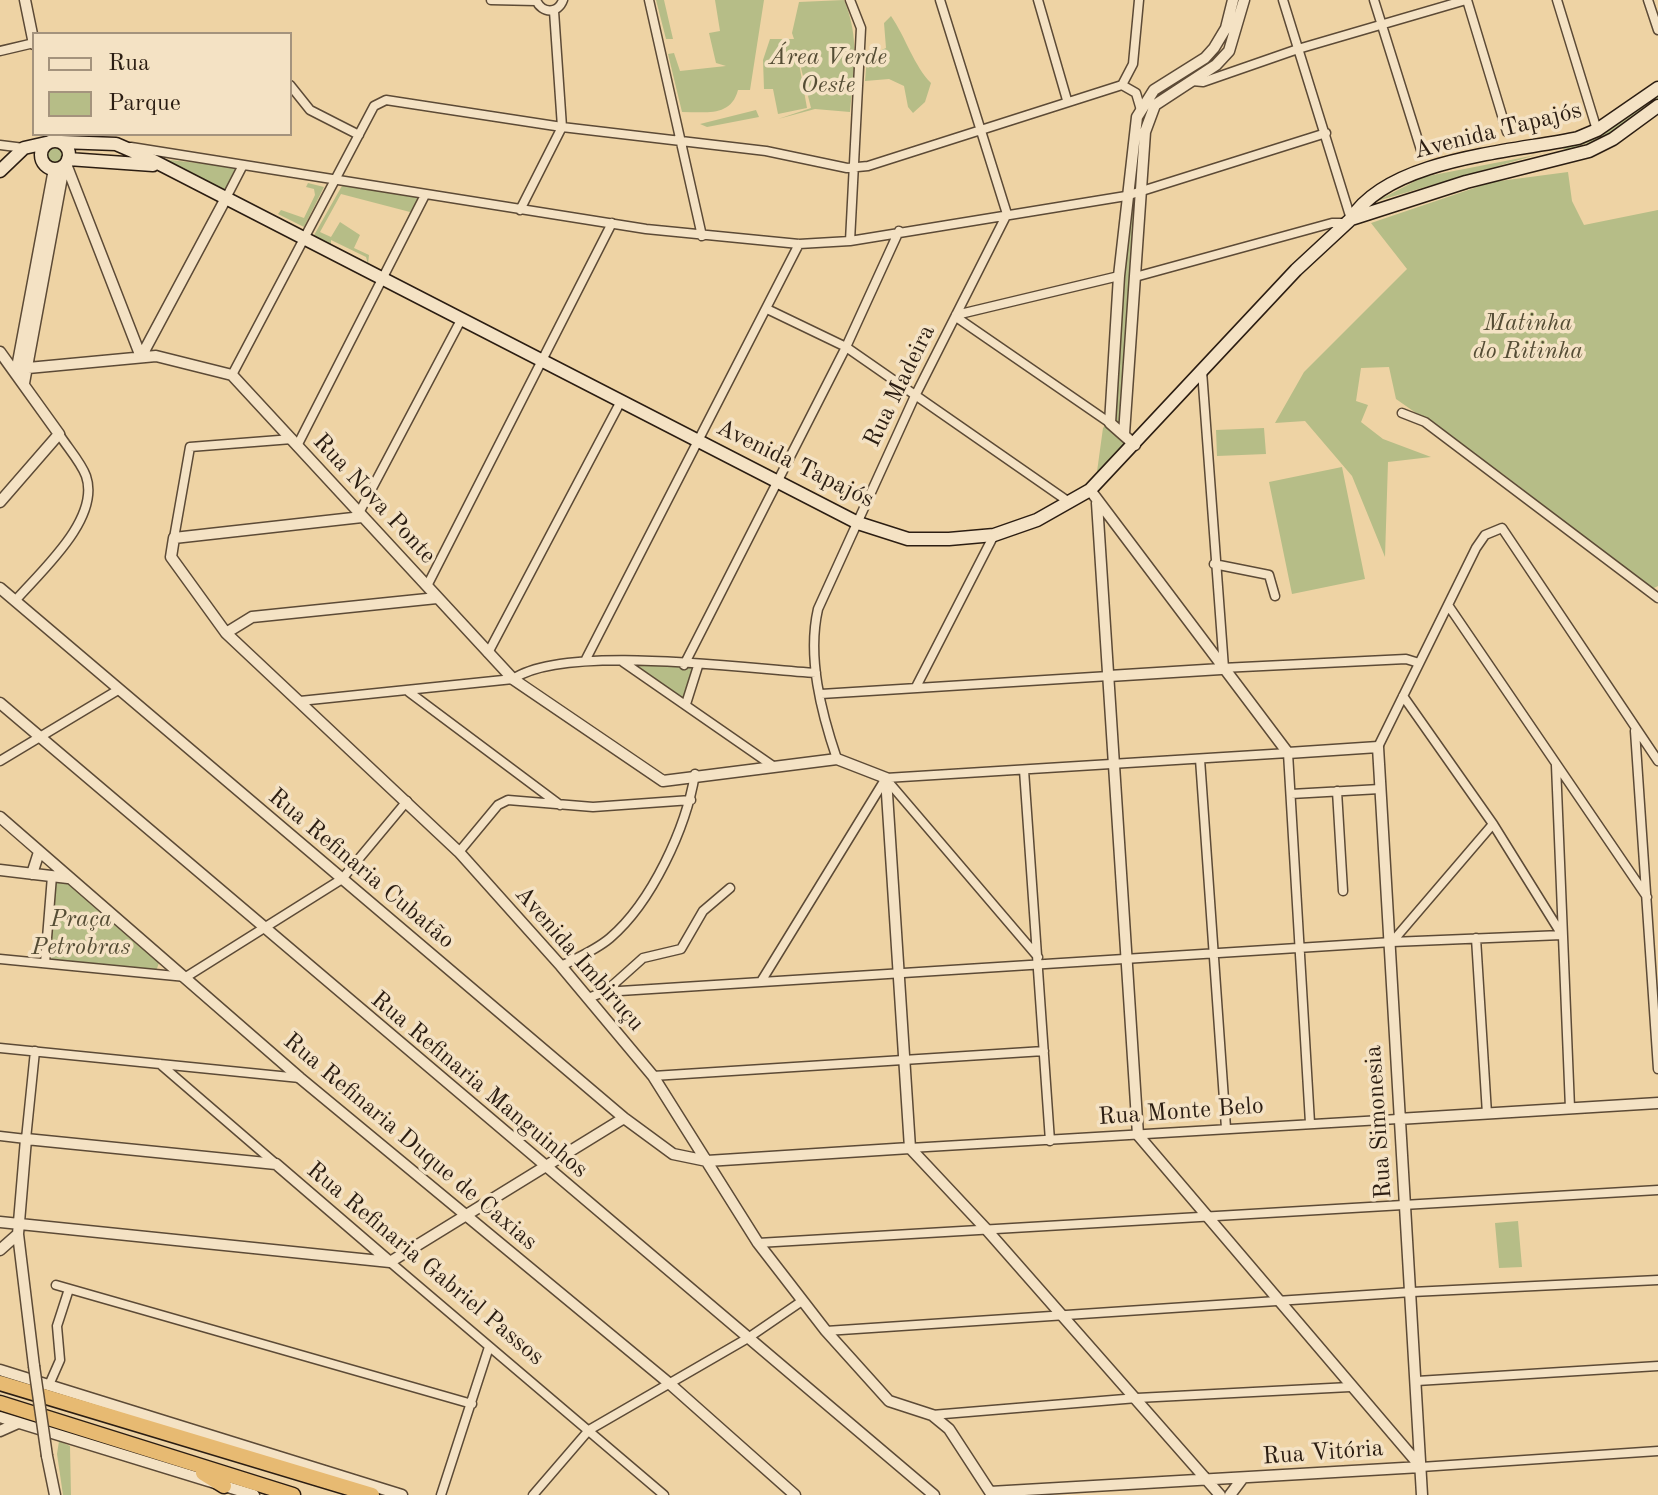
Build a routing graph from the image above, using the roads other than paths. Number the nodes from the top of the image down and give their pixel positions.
1 (25, 0) edge
2 (491, 0) edge
3 (536, 0) edge
4 (563, 0) edge
5 (649, 0) edge
6 (850, 0) edge
7 (940, 0) edge
8 (1038, 0) edge
9 (1139, 0) edge
10 (1233, 0) edge
11 (1244, 0) edge
12 (1283, 0) edge
13 (1374, 0) edge
14 (1466, 0) edge
15 (1557, 0) edge
16 (1648, 0) edge
17 (554, 11) junction
18 (1382, 25) junction
19 (1658, 30) edge
20 (32, 33) edge
21 (32, 43) edge
22 (1298, 49) junction
23 (0, 51) edge
24 (1188, 81) junction
25 (1122, 85) junction
26 (292, 88) edge
27 (1658, 88) edge
28 (1067, 100) junction
29 (1658, 106) edge
30 (1141, 110) junction
31 (562, 127) junction
32 (983, 128) junction
33 (1597, 130) junction
34 (1507, 132) dead end
35 (1326, 133) junction
36 (359, 135) junction
37 (53, 139) edge
38 (683, 140) junction
39 (116, 144) junction
40 (1550, 144) junction
41 (0, 145) edge
42 (24, 148) junction
43 (1422, 153) dead end
44 (1556, 159) junction
45 (12, 163) junction
46 (60, 165) junction
47 (157, 165) junction
48 (243, 165) junction
49 (854, 168) junction
50 (0, 171) edge
51 (335, 180) junction
52 (1141, 190) junction
53 (425, 195) junction
54 (1126, 196) junction
55 (226, 198) junction
56 (520, 210) junction
57 (1007, 214) junction
58 (1349, 221) junction
59 (612, 223) junction
60 (899, 231) junction
61 (702, 236) junction
62 (305, 237) junction
63 (850, 241) junction
64 (799, 244) junction
65 (1119, 276) junction
66 (1135, 277) junction
67 (386, 278) junction
68 (767, 309) junction
69 (956, 316) junction
70 (462, 318) junction
71 (132, 336) junction
72 (151, 337) junction
73 (846, 347) junction
74 (0, 352) edge
75 (141, 357) junction
76 (544, 361) junction
77 (28, 368) junction
78 (1202, 371) junction
79 (16, 373) junction
80 (232, 375) junction
81 (24, 383) junction
82 (914, 398) junction
83 (621, 401) junction
84 (1402, 413) dead end
85 (1110, 423) junction
86 (59, 434) junction
87 (1124, 434) junction
88 (699, 441) junction
89 (294, 443) junction
90 (1135, 445) junction
91 (776, 481) junction
92 (1094, 496) junction
93 (0, 502) edge
94 (1070, 503) junction
95 (361, 515) junction
96 (858, 523) junction
97 (1121, 533) junction
98 (994, 535) junction
99 (174, 538) junction
100 (1100, 539) junction
101 (1214, 564) junction
102 (427, 586) junction
103 (0, 588) edge
104 (1275, 596) dead end
105 (437, 598) junction
106 (1658, 598) edge
107 (15, 601) junction
108 (1448, 605) junction
109 (226, 633) junction
110 (488, 653) junction
111 (586, 659) junction
112 (620, 660) junction
113 (1419, 663) junction
114 (684, 665) junction
115 (698, 666) junction
116 (1223, 668) junction
117 (816, 673) junction
118 (1109, 676) junction
119 (513, 679) junction
120 (916, 687) junction
121 (118, 690) junction
122 (409, 692) junction
123 (821, 694) junction
124 (1403, 696) junction
125 (300, 701) junction
126 (0, 703) edge
127 (686, 704) junction
128 (1635, 729) junction
129 (38, 737) junction
130 (1378, 747) junction
131 (1288, 753) junction
132 (837, 759) junction
133 (1200, 759) junction
134 (0, 761) edge
135 (1658, 761) edge
136 (1116, 764) junction
137 (1556, 764) junction
138 (773, 766) junction
139 (1024, 770) junction
140 (695, 774) junction
141 (886, 778) junction
142 (1380, 789) junction
143 (1337, 791) junction
144 (1291, 794) junction
145 (691, 800) junction
146 (407, 801) junction
147 (560, 806) junction
148 (0, 817) edge
149 (1493, 824) junction
150 (39, 852) junction
151 (459, 852) junction
152 (0, 870) edge
153 (32, 874) junction
154 (52, 876) junction
155 (70, 879) junction
156 (342, 879) junction
157 (730, 888) dead end
158 (1343, 891) dead end
159 (1647, 897) junction
160 (264, 928) junction
161 (1562, 935) junction
162 (1476, 938) junction
163 (1390, 942) junction
164 (1301, 950) junction
165 (1213, 955) junction
166 (163, 957) junction
167 (0, 959) edge
168 (1126, 959) junction
169 (1039, 962) junction
170 (45, 963) junction
171 (561, 966) junction
172 (899, 974) junction
173 (156, 977) junction
174 (186, 977) junction
175 (762, 980) junction
176 (604, 992) junction
177 (588, 998) junction
178 (0, 1048) edge
179 (35, 1051) junction
180 (1044, 1051) junction
181 (907, 1062) junction
182 (160, 1063) junction
183 (1658, 1069) edge
184 (653, 1076) junction
185 (300, 1078) junction
186 (1658, 1103) edge
187 (1570, 1108) junction
188 (1487, 1114) junction
189 (624, 1118) junction
190 (1398, 1119) junction
191 (1310, 1123) junction
192 (1226, 1128) junction
193 (1138, 1135) junction
194 (0, 1136) edge
195 (26, 1139) junction
196 (1050, 1141) junction
197 (910, 1148) junction
198 (707, 1161) junction
199 (276, 1164) junction
200 (544, 1166) junction
201 (1658, 1190) edge
202 (1405, 1206) junction
203 (464, 1213) junction
204 (1206, 1217) junction
205 (0, 1222) edge
206 (19, 1229) junction
207 (984, 1229) junction
208 (758, 1243) junction
209 (0, 1250) edge
210 (390, 1262) junction
211 (1658, 1280) edge
212 (56, 1285) dead end
213 (69, 1289) junction
214 (1412, 1292) junction
215 (802, 1301) junction
216 (1278, 1303) junction
217 (1063, 1317) junction
218 (826, 1331) junction
219 (748, 1338) junction
220 (489, 1347) junction
221 (1658, 1366) edge
222 (0, 1370) edge
223 (1417, 1381) junction
224 (0, 1383) edge
225 (670, 1384) junction
226 (49, 1385) junction
227 (1350, 1387) junction
228 (1137, 1398) junction
229 (0, 1403) edge
230 (472, 1404) junction
231 (932, 1415) junction
232 (0, 1417) edge
233 (18, 1423) junction
234 (589, 1430) junction
235 (0, 1431) edge
236 (1412, 1449) junction
237 (1658, 1451) edge
238 (186, 1462) junction
239 (1421, 1467) junction
240 (1399, 1469) junction
241 (1242, 1479) junction
242 (1207, 1480) junction
243 (224, 1486) junction
244 (991, 1494) edge
245 (55, 1495) edge
246 (254, 1495) edge
247 (293, 1495) edge
248 (372, 1495) edge
249 (402, 1495) edge
250 (441, 1495) edge
251 (533, 1495) edge
252 (664, 1495) edge
253 (795, 1495) edge
254 (934, 1495) edge
255 (1208, 1495) edge
256 (1220, 1495) edge
257 (1230, 1495) edge
258 (1422, 1495) edge

1 - 20 street
2 - 3 street
3 - 17 street
4 - 17 street
5 - 38 street
6 - 49 street
7 - 32 street
8 - 28 street
9 - 25 street
10 - 30 street
11 - 24 street
12 - 22 street
13 - 18 street
14 - 18 street
14 - 34 street
15 - 33 street
16 - 19 street
17 - 31 street
18 - 22 street
18 - 43 street
21 - 23 street
22 - 24 street
22 - 35 street
24 - 52 street
25 - 28 street
25 - 30 street
26 - 36 street
27 - 33 main road, Avenida Tapajós
28 - 32 street
29 - 44 main road, Avenida Tapajós
30 - 54 street
31 - 36 street
31 - 38 street
31 - 56 street
32 - 49 street
32 - 57 street
33 - 40 main road, Avenida Tapajós
35 - 52 street
35 - 58 street
36 - 51 street
37 - 39 main road
37 - 42 main road
37 - 46 main road
37 - 46 main road
38 - 49 street
38 - 61 street
39 - 47 main road, Avenida Tapajós
39 - 48 street
40 - 44 main road
40 - 58 main road, Avenida Tapajós
41 - 42 street
42 - 45 main road
44 - 58 main road, Avenida Tapajós
45 - 46 main road
45 - 50 main road
46 - 47 main road
46 - 71 street
46 - 77 street
46 - 79 street
47 - 55 main road, Avenida Tapajós
48 - 51 street
48 - 55 street
49 - 63 street
51 - 53 street
51 - 62 street
52 - 54 street
52 - 66 street
53 - 56 street
53 - 67 street
54 - 57 street
54 - 65 street
55 - 62 main road, Avenida Tapajós
55 - 72 street
56 - 59 street
57 - 60 street
57 - 69 street, Rua Madeira
58 - 66 street
58 - 78 main road, Avenida Tapajós
59 - 61 street
59 - 76 street
60 - 63 street
60 - 73 street
61 - 64 street
62 - 67 main road, Avenida Tapajós
62 - 80 street
63 - 64 street
64 - 68 street
65 - 69 street
65 - 85 street
66 - 87 street
67 - 70 main road, Avenida Tapajós
67 - 89 street
68 - 73 street
68 - 88 street
69 - 82 street, Rua Madeira
69 - 85 street
70 - 76 main road, Avenida Tapajós
70 - 95 street
71 - 72 street
71 - 75 street
72 - 75 street
73 - 82 street
73 - 91 street
74 - 79 street
75 - 77 street
75 - 80 street
76 - 83 main road, Avenida Tapajós
76 - 102 street
77 - 79 street
77 - 81 street
78 - 90 main road, Avenida Tapajós
78 - 101 street
79 - 81 street
80 - 89 street, Rua Nova Ponte
81 - 86 street
82 - 94 street
82 - 96 street, Rua Madeira
83 - 88 main road, Avenida Tapajós
83 - 110 street
84 - 106 street
85 - 87 street
86 - 93 street
86 - 107 street
87 - 90 street
88 - 91 main road, Avenida Tapajós
88 - 111 street
89 - 95 street, Rua Nova Ponte
89 - 99 street, Avenida Imbiruçu
90 - 92 main road, Avenida Tapajós
91 - 96 main road, Avenida Tapajós
91 - 114 street
92 - 94 main road, Avenida Tapajós
92 - 97 street
92 - 100 street
94 - 98 main road, Avenida Tapajós
95 - 99 street
95 - 102 street, Rua Nova Ponte
96 - 98 main road, Avenida Tapajós
96 - 117 street, Rua Madeira
97 - 100 street
97 - 116 street
98 - 120 street
99 - 109 street, Avenida Imbiruçu
100 - 118 street
101 - 104 street
101 - 116 street
102 - 105 street, Rua Nova Ponte
103 - 107 street, Rua Refinaria Cubatão
105 - 109 street
105 - 110 street, Rua Nova Ponte
107 - 121 street, Rua Refinaria Cubatão
108 - 113 street
108 - 128 street
108 - 137 street
109 - 125 street, Avenida Imbiruçu
110 - 119 street, Rua Nova Ponte
111 - 112 street
111 - 119 street
112 - 114 street
112 - 127 street
113 - 116 street
113 - 124 street
114 - 115 street
115 - 117 street
115 - 127 street
116 - 118 street
116 - 131 street
117 - 123 street, Rua Madeira
118 - 120 street
118 - 136 street
119 - 122 street
119 - 140 street, Rua Nova Ponte
120 - 123 street
121 - 129 street
121 - 156 street, Rua Refinaria Cubatão
122 - 125 street
122 - 147 street
123 - 132 street, Rua Madeira
124 - 130 street
124 - 149 street
125 - 146 street, Avenida Imbiruçu
126 - 129 street, Rua Refinaria Manguinhos
127 - 138 street
128 - 135 street
128 - 159 street
129 - 134 street
129 - 160 street, Rua Refinaria Manguinhos
130 - 131 street
130 - 142 street, Rua Simonesia
131 - 133 street
131 - 144 street
132 - 138 street
132 - 141 street
133 - 136 street
133 - 165 street
136 - 139 street
136 - 168 street
137 - 159 street
137 - 161 street
138 - 140 street
139 - 141 street
139 - 169 street
140 - 145 street
141 - 169 street
141 - 172 street
141 - 175 street
142 - 143 street
142 - 163 street, Rua Simonesia
143 - 144 street
143 - 158 street
144 - 164 street
145 - 147 street
145 - 171 street
146 - 151 street, Avenida Imbiruçu
146 - 156 street
147 - 151 street
148 - 150 street, Rua Refinaria Duque de Caxias
149 - 161 street
149 - 163 street
150 - 153 street
150 - 155 street, Rua Refinaria Duque de Caxias
151 - 171 street, Avenida Imbiruçu
152 - 153 street
153 - 154 street
154 - 155 street
154 - 170 street
155 - 166 street, Rua Refinaria Duque de Caxias
156 - 160 street
156 - 189 street, Rua Refinaria Cubatão
157 - 176 street
159 - 183 street
160 - 174 street
160 - 200 street, Rua Refinaria Manguinhos
161 - 162 street
161 - 187 street
162 - 163 street
162 - 188 street
163 - 164 street
163 - 190 street, Rua Simonesia
164 - 165 street
164 - 191 street
165 - 168 street
165 - 192 street
166 - 173 street
166 - 174 street, Rua Refinaria Duque de Caxias
167 - 170 street
168 - 169 street
168 - 193 street
169 - 172 street
169 - 180 street
170 - 173 street
171 - 177 street, Avenida Imbiruçu
172 - 175 street
172 - 181 street
173 - 174 street
174 - 185 street, Rua Refinaria Duque de Caxias
175 - 176 street
176 - 177 street
177 - 184 street, Avenida Imbiruçu
178 - 179 street
179 - 182 street
179 - 195 street
180 - 181 street
180 - 196 street
181 - 184 street
181 - 197 street
182 - 185 street
182 - 199 street, Rua Refinaria Gabriel Passos
184 - 198 street, Avenida Imbiruçu
185 - 203 street, Rua Refinaria Duque de Caxias
186 - 187 street, Rua Monte Belo
187 - 188 street, Rua Monte Belo
188 - 190 street, Rua Monte Belo
189 - 198 street, Rua Refinaria Cubatão
189 - 200 street
190 - 191 street, Rua Monte Belo
190 - 202 street, Rua Simonesia
191 - 192 street, Rua Monte Belo
192 - 193 street, Rua Monte Belo
193 - 196 street, Rua Monte Belo
193 - 204 street
194 - 195 street
195 - 199 street
195 - 206 street
196 - 197 street, Rua Monte Belo
197 - 198 street, Rua Monte Belo
197 - 207 street
198 - 208 street, Avenida Imbiruçu
199 - 210 street, Rua Refinaria Gabriel Passos
200 - 203 street
200 - 219 street, Rua Refinaria Manguinhos
201 - 202 street
202 - 204 street
202 - 214 street, Rua Simonesia
203 - 210 street
203 - 225 street, Rua Refinaria Duque de Caxias
204 - 207 street
204 - 216 street
205 - 206 street
206 - 209 street
206 - 210 street
206 - 245 street, bridge
207 - 208 street
207 - 217 street
208 - 215 street, Avenida Imbiruçu
210 - 220 street, Rua Refinaria Gabriel Passos
211 - 214 street
212 - 213 street
213 - 226 street
213 - 230 street
214 - 216 street
214 - 223 street, Rua Simonesia
215 - 218 street, Avenida Imbiruçu
215 - 219 street
216 - 217 street
216 - 227 street
217 - 218 street
217 - 228 street
218 - 231 street, Avenida Imbiruçu
219 - 225 street
219 - 254 street, Rua Refinaria Manguinhos
220 - 230 street
220 - 234 street, Rua Refinaria Gabriel Passos
221 - 223 street
222 - 226 street
223 - 236 street, Rua Simonesia
224 - 248 highway
225 - 234 street
225 - 253 street, Rua Refinaria Duque de Caxias
226 - 249 street
227 - 228 street
227 - 236 street
228 - 231 street
228 - 242 street
229 - 238 highway
230 - 250 street
231 - 244 street, Avenida Imbiruçu
232 - 233 street
233 - 235 street
233 - 243 street
234 - 251 street
234 - 252 street, Rua Refinaria Gabriel Passos
236 - 239 street, Rua Simonesia
236 - 239 street
236 - 240 street
237 - 239 street, Rua Vitória
238 - 243 highway
238 - 247 highway
239 - 240 street, Rua Vitória
239 - 258 street, Rua Simonesia
240 - 241 street, Rua Vitória
241 - 242 street, Rua Vitória
241 - 257 street
242 - 244 street, Rua Vitória
242 - 255 street
242 - 256 street
243 - 246 street

